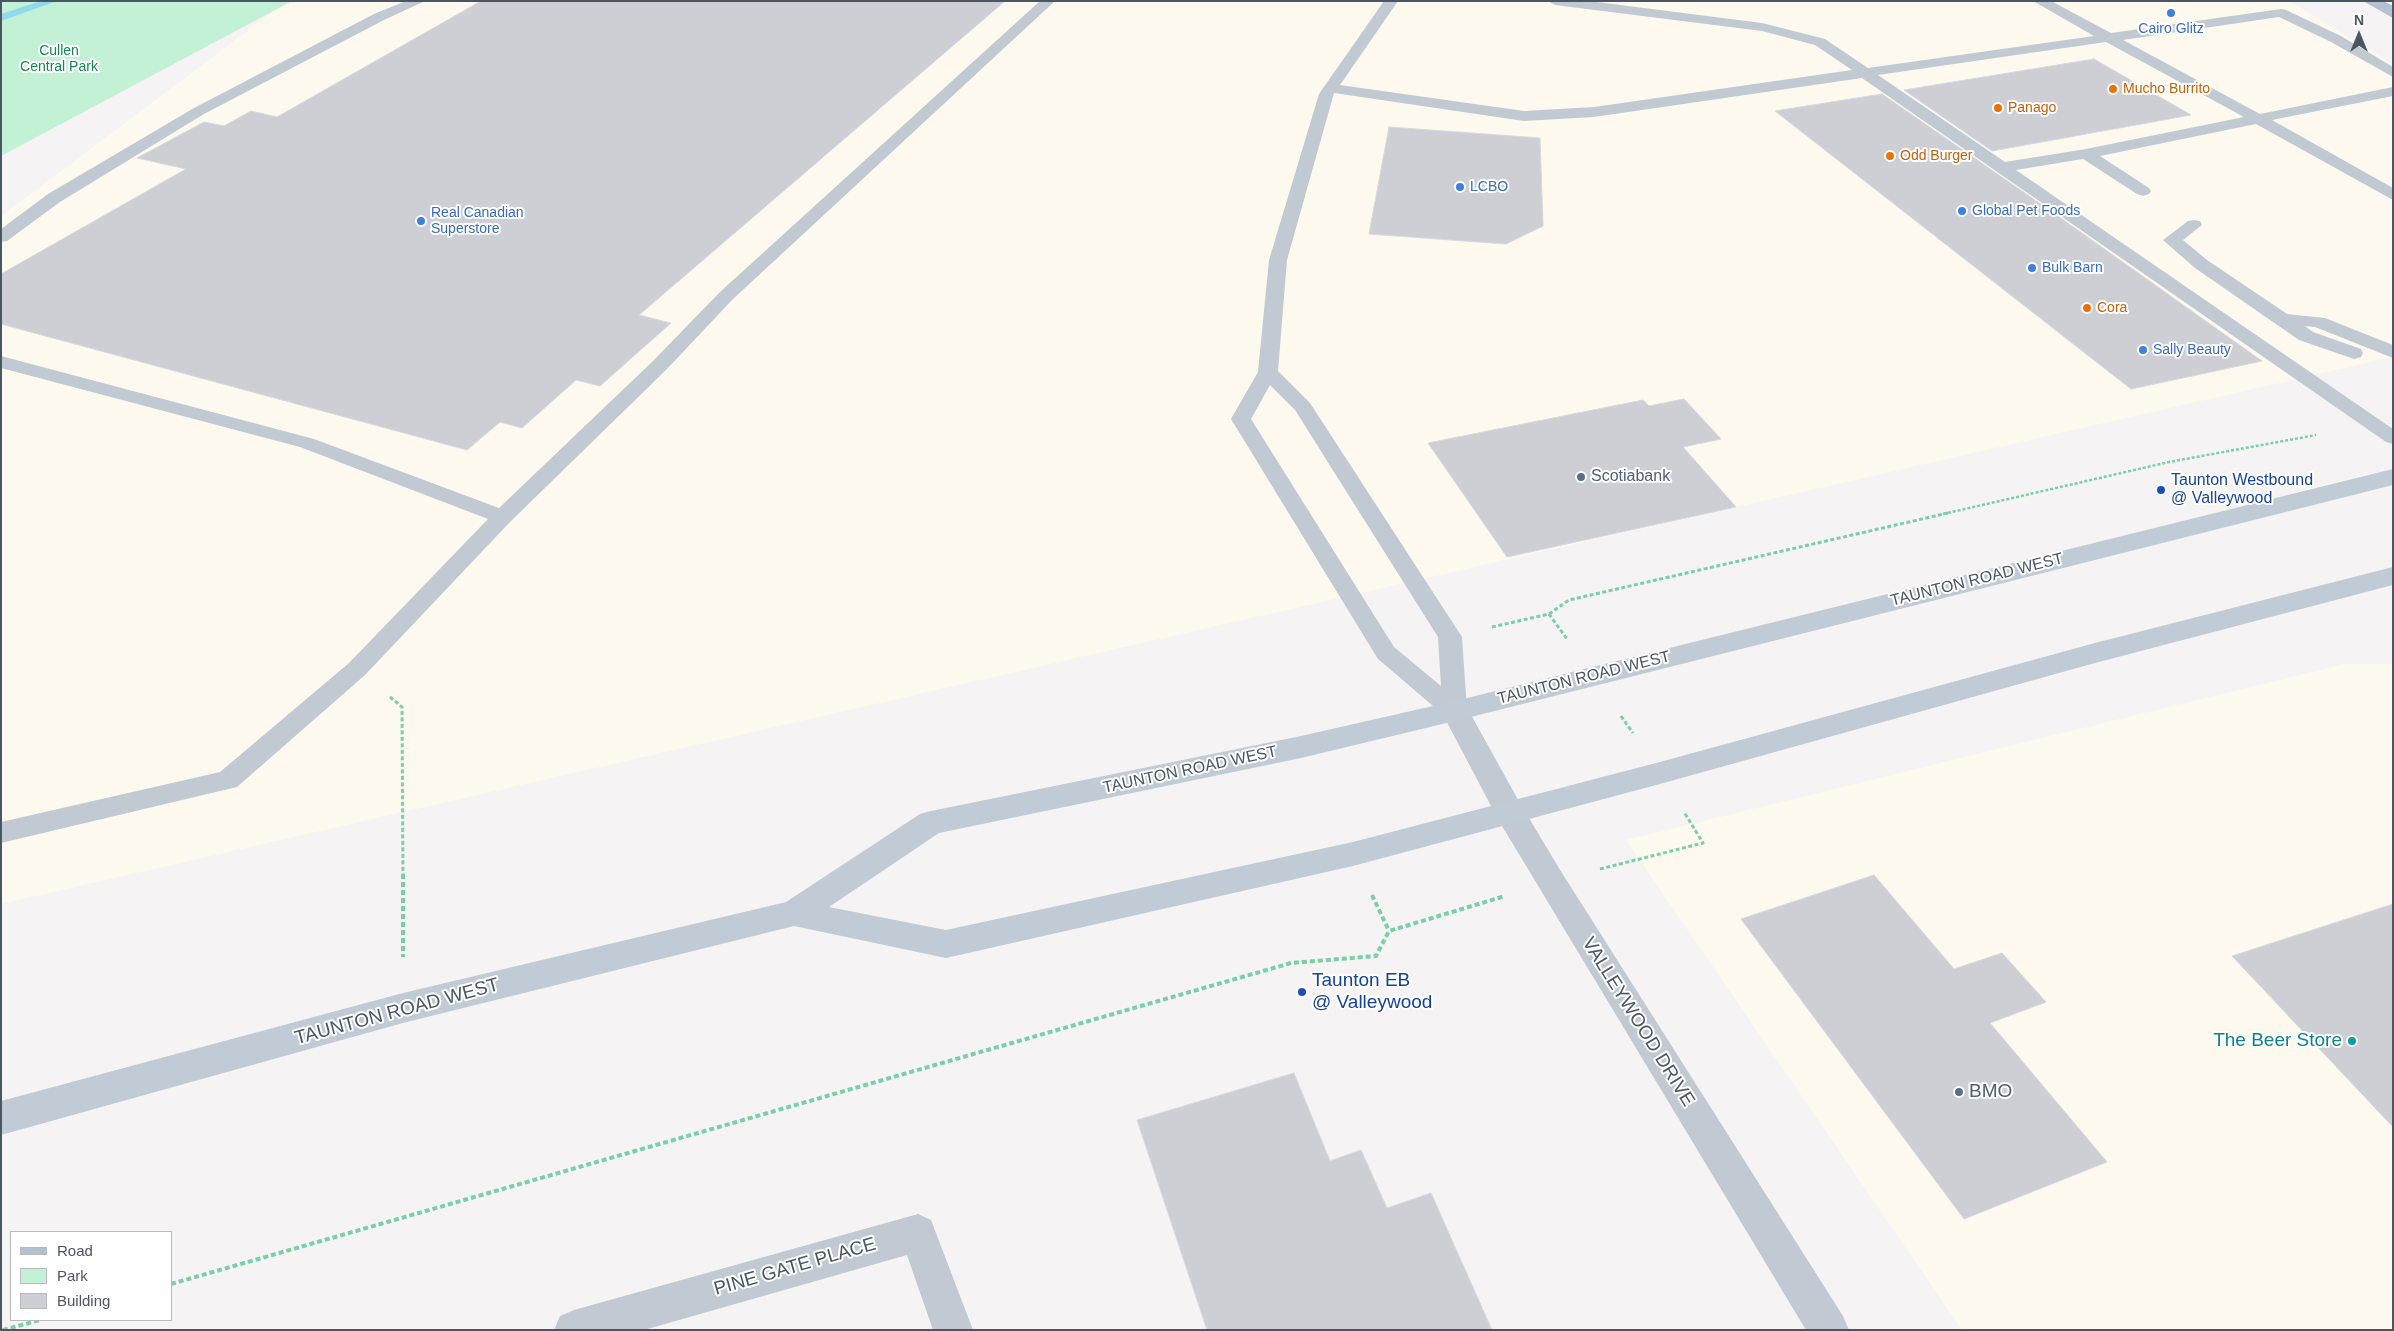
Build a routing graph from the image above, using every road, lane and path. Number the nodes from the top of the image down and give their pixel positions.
1 (418, 1) edge
2 (1048, 1) edge
3 (1391, 1) edge
4 (1555, 1) edge
5 (2040, 1) edge
6 (2371, 1) edge
7 (2393, 13) edge
8 (2103, 37) junction
9 (2393, 73) edge
10 (1867, 74) junction
11 (1331, 88) junction
12 (2393, 91) edge
13 (2259, 119) junction
14 (2086, 154) junction
15 (2000, 168) junction
16 (2143, 191) dead end
17 (2393, 194) edge
18 (2194, 225) dead end
19 (1, 238) edge
20 (2282, 319) junction
21 (2393, 352) edge
22 (2393, 356) edge
23 (1, 362) edge
24 (1268, 372) junction
25 (2372, 425) junction
26 (2393, 438) edge
27 (2393, 477) edge
28 (502, 517) junction
29 (2393, 576) edge
30 (1450, 636) junction
31 (357, 669) junction
32 (1593, 676) junction
33 (1455, 711) junction
34 (1660, 773) junction
35 (1510, 813) junction
36 (1, 833) edge
37 (1551, 882) junction
38 (794, 913) junction
39 (403, 1008) junction
40 (1, 1118) edge
41 (172, 1284) edge
42 (36, 1321) edge
43 (3, 1330) edge
44 (574, 1330) edge
45 (953, 1330) edge
46 (1829, 1330) edge

1 - 19 lane
2 - 28 lane
3 - 11 lane
4 - 10 lane
5 - 8 lane
6 - 7 main road
8 - 9 lane
8 - 10 lane
8 - 13 lane
10 - 11 lane
10 - 15 lane
11 - 24 lane
12 - 13 lane
13 - 14 lane
13 - 17 lane
14 - 15 lane
14 - 16 lane
15 - 25 lane
18 - 20 lane
20 - 21 lane
20 - 22 lane
23 - 28 lane
24 - 30 lane
24 - 33 lane
25 - 26 lane
25 - 30 path
27 - 32 main road, TAUNTON ROAD WEST
28 - 31 lane
29 - 34 main road, TAUNTON ROAD WEST
30 - 33 lane
31 - 36 lane
31 - 39 path
32 - 33 main road, TAUNTON ROAD WEST
32 - 34 path
33 - 35 street, VALLEYWOOD DRIVE
33 - 38 main road, TAUNTON ROAD WEST
34 - 35 main road, TAUNTON ROAD WEST
34 - 37 path
35 - 37 street, VALLEYWOOD DRIVE
35 - 38 main road, TAUNTON ROAD WEST
37 - 41 path
37 - 46 street, VALLEYWOOD DRIVE
38 - 39 main road, TAUNTON ROAD WEST
39 - 40 main road, TAUNTON ROAD WEST
42 - 43 path
44 - 45 street, PINE GATE PLACE

